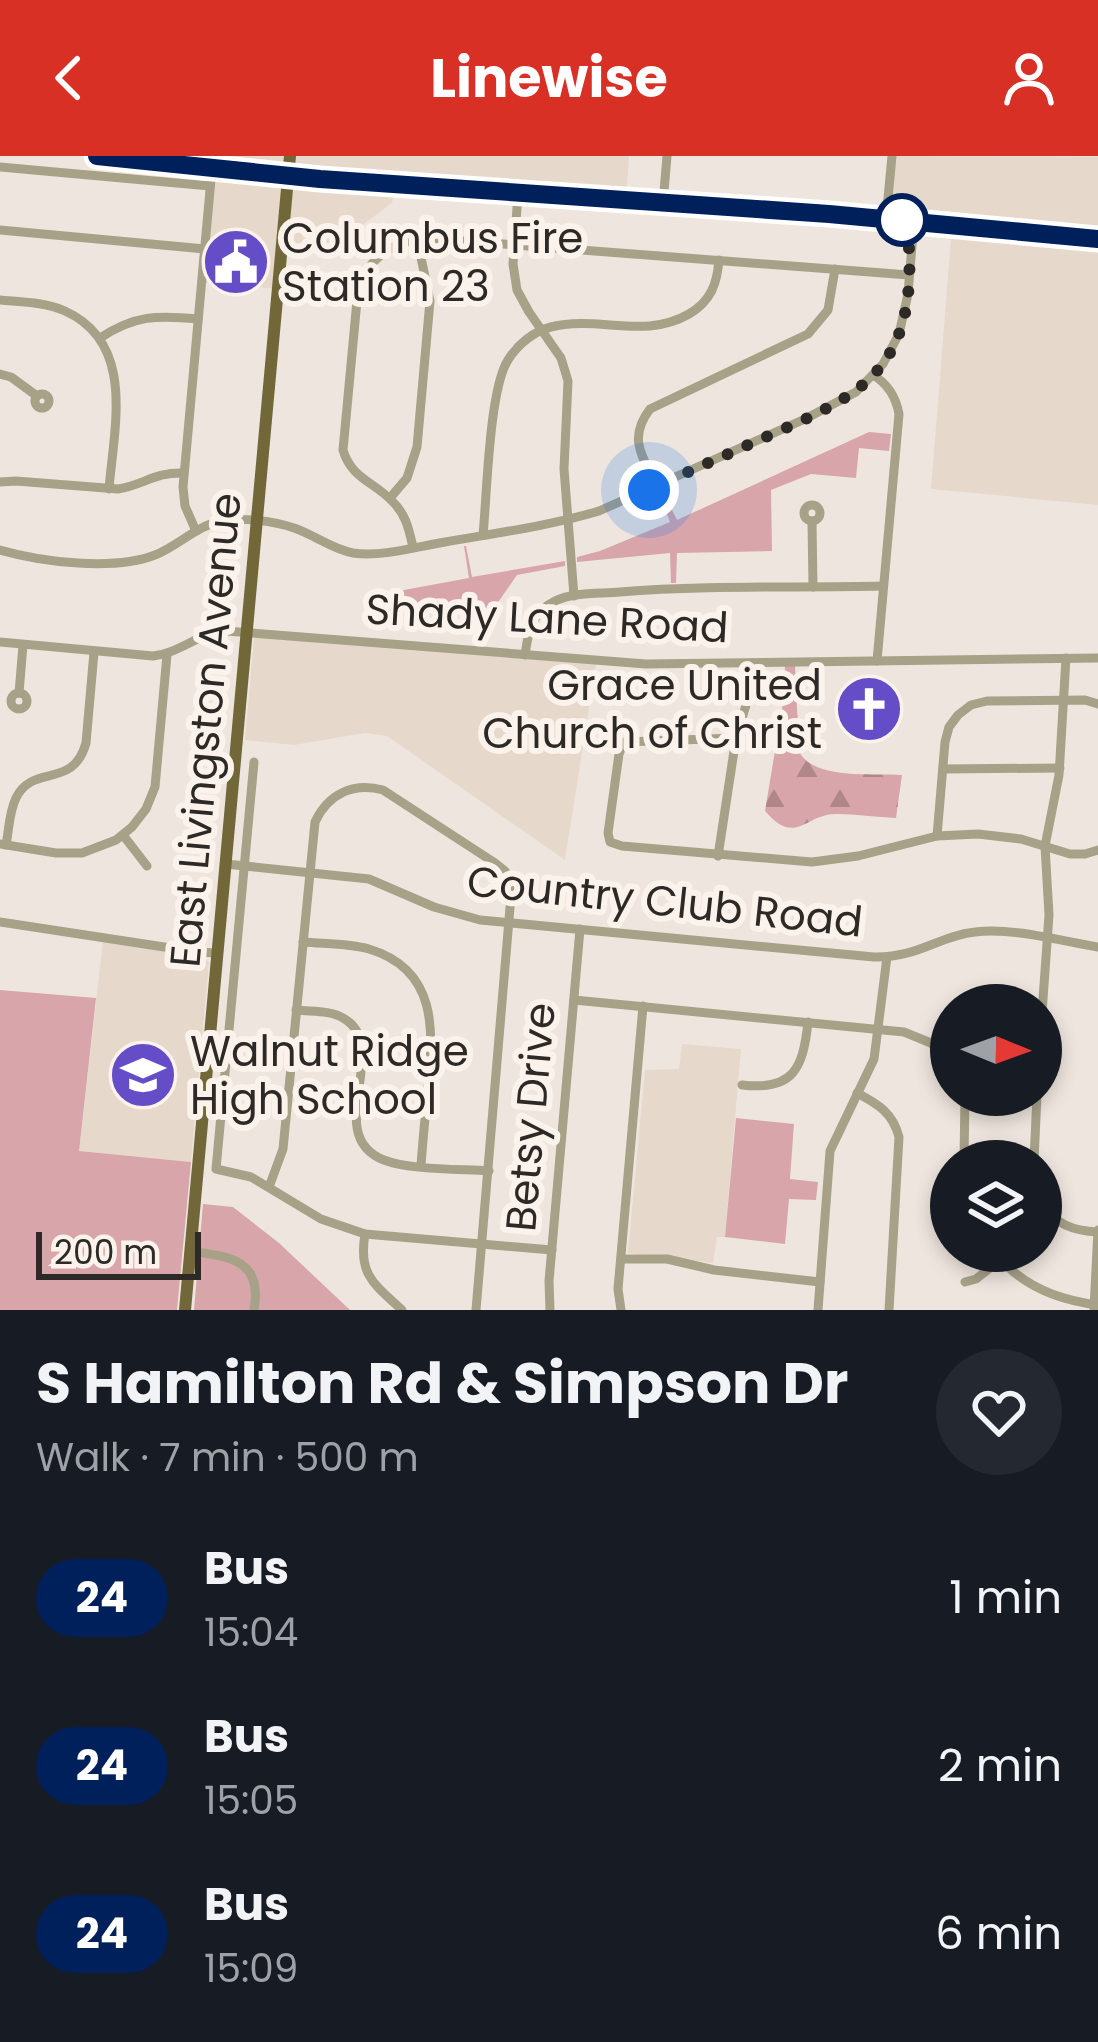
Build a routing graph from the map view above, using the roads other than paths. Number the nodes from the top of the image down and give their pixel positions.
1 (97, 156) edge
2 (290, 156) edge
3 (667, 156) edge
4 (892, 156) edge
5 (0, 167) edge
6 (212, 168) junction
7 (288, 176) junction
8 (210, 185) junction
9 (518, 194) junction
10 (663, 203) junction
11 (886, 219) junction
12 (914, 221) junction
13 (0, 230) edge
14 (418, 238) junction
15 (1098, 239) edge
16 (515, 245) junction
17 (205, 249) junction
18 (719, 260) junction
19 (835, 269) junction
20 (909, 274) junction
21 (0, 300) edge
22 (198, 319) junction
23 (542, 330) junction
24 (100, 338) junction
25 (0, 374) edge
26 (873, 375) junction
27 (37, 396) dead end
28 (184, 473) junction
29 (0, 482) edge
30 (657, 486) junction
31 (109, 489) junction
32 (390, 498) junction
33 (568, 520) junction
34 (812, 521) dead end
35 (257, 522) junction
36 (196, 531) junction
37 (484, 535) junction
38 (412, 548) junction
39 (0, 550) edge
40 (812, 586) junction
41 (883, 586) junction
42 (574, 596) junction
43 (247, 632) junction
44 (0, 642) edge
45 (23, 645) junction
46 (94, 652) junction
47 (167, 655) junction
48 (525, 656) junction
49 (1066, 658) junction
50 (1098, 658) edge
51 (877, 661) junction
52 (752, 662) junction
53 (19, 693) dead end
54 (1064, 700) junction
55 (1098, 704) edge
56 (736, 738) junction
57 (254, 762) dead end
58 (1060, 768) junction
59 (943, 769) junction
60 (123, 835) junction
61 (937, 836) junction
62 (3, 845) edge
63 (1045, 846) junction
64 (1098, 850) edge
65 (718, 856) junction
66 (226, 864) junction
67 (147, 866) dead end
68 (244, 866) junction
69 (310, 872) junction
70 (0, 922) edge
71 (511, 922) junction
72 (580, 929) junction
73 (1046, 939) junction
74 (303, 942) junction
75 (1098, 947) edge
76 (217, 953) junction
77 (887, 957) junction
78 (434, 982) dead end
79 (1043, 984) edge
80 (421, 989) junction
81 (574, 1000) junction
82 (643, 1006) junction
83 (296, 1010) junction
84 (808, 1022) junction
85 (879, 1028) junction
86 (930, 1044) edge
87 (742, 1085) dead end
88 (857, 1093) junction
89 (421, 1165) junction
90 (489, 1171) junction
91 (269, 1186) junction
92 (1062, 1224) edge
93 (1098, 1231) edge
94 (365, 1234) junction
95 (482, 1244) junction
96 (552, 1250) junction
97 (190, 1251) junction
98 (620, 1259) junction
99 (982, 1272) edge
100 (1018, 1272) edge
101 (820, 1282) junction
102 (965, 1282) dead end
103 (1095, 1306) edge
104 (185, 1310) edge
105 (254, 1310) edge
106 (402, 1310) edge
107 (476, 1310) edge
108 (550, 1310) edge
109 (621, 1310) edge
110 (818, 1310) edge
111 (889, 1310) edge

1 - 6 main road
2 - 7 main road, East Livingston Avenue
3 - 10 street
4 - 11 street
5 - 8 street
6 - 7 main road
6 - 8 street
7 - 9 main road
7 - 35 main road, East Livingston Avenue
8 - 17 street
9 - 10 main road
9 - 16 street
10 - 11 main road
11 - 12 main road
12 - 15 main road
12 - 20 street
13 - 17 street
14 - 16 street
14 - 32 street
14 - 32 street
16 - 18 street
16 - 23 street
17 - 22 street
18 - 19 street
18 - 23 street
19 - 20 street
19 - 30 street
20 - 26 street
21 - 24 street
22 - 24 street
22 - 28 street
23 - 33 street
23 - 37 street
24 - 31 street
25 - 27 street
26 - 30 street
26 - 41 street
28 - 31 street
28 - 36 street
29 - 31 street
30 - 33 street
32 - 38 street
33 - 37 street
33 - 42 street
34 - 40 street
35 - 36 street
35 - 38 street
35 - 43 main road, East Livingston Avenue
36 - 39 street
37 - 38 street
40 - 41 street
40 - 42 street
41 - 51 street
42 - 48 street
43 - 47 street, Shady Lane Road
43 - 48 street, Shady Lane Road
43 - 66 main road, East Livingston Avenue
44 - 45 street, Shady Lane Road
45 - 46 street, Shady Lane Road
45 - 53 street
46 - 47 street, Shady Lane Road
46 - 62 street
47 - 60 street
48 - 52 street, Shady Lane Road
49 - 50 street, Shady Lane Road
49 - 51 street, Shady Lane Road
49 - 54 street
51 - 52 street, Shady Lane Road
52 - 56 street
54 - 55 street
54 - 58 street
54 - 59 street
56 - 65 street
56 - 65 street
57 - 68 street
58 - 59 street
58 - 63 street
59 - 61 street
60 - 62 street
60 - 67 street
61 - 63 street
61 - 65 street
63 - 64 street
63 - 73 street
66 - 68 street, Country Club Road
66 - 76 main road, East Livingston Avenue
68 - 69 street, Country Club Road
68 - 91 street
69 - 71 street, Country Club Road
69 - 71 street
69 - 74 street
70 - 76 street
71 - 72 street, Country Club Road
71 - 90 street
72 - 77 street, Country Club Road
72 - 81 street, Betsy Drive
73 - 75 street, Country Club Road
73 - 77 street, Country Club Road
73 - 79 street
74 - 80 street
74 - 83 street
76 - 97 main road, East Livingston Avenue
77 - 85 street
78 - 80 street
80 - 89 street
81 - 82 street
81 - 96 street, Betsy Drive
82 - 84 street
82 - 98 street
83 - 89 street
83 - 91 street
84 - 85 street
84 - 87 street
85 - 86 street
85 - 88 street
88 - 101 street
88 - 111 street
89 - 90 street
90 - 95 street
91 - 94 street
92 - 93 street
93 - 103 street
94 - 95 street
94 - 106 street
95 - 96 street
95 - 107 street
96 - 108 street, Betsy Drive
97 - 104 main road, East Livingston Avenue
97 - 105 street
98 - 101 street
98 - 109 street
99 - 102 street
100 - 103 street
101 - 110 street

